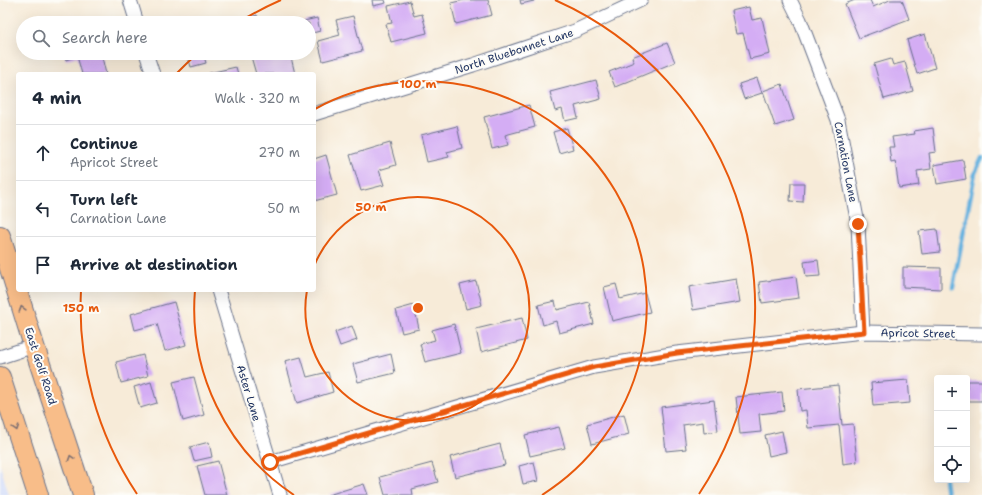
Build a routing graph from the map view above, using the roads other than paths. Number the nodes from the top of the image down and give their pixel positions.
1 (130, 0) edge
2 (640, 0) edge
3 (790, 0) edge
4 (135, 16) edge
5 (148, 60) edge
6 (151, 72) edge
7 (316, 113) edge
8 (0, 236) edge
9 (16, 288) edge
10 (17, 292) edge
11 (219, 292) edge
12 (864, 332) junction
13 (982, 334) edge
14 (34, 346) junction
15 (0, 357) edge
16 (0, 378) edge
17 (270, 462) junction
18 (38, 495) edge
19 (83, 495) edge
20 (280, 495) edge

1 - 4 street
2 - 7 street, North Bluebonnet Lane
3 - 12 street, Carnation Lane
5 - 6 street
9 -> 8 main road, East Golf Road
14 -> 10 main road, East Golf Road
11 - 17 street, Aster Lane
12 - 13 street, Apricot Street
12 - 17 street, Apricot Street
14 - 15 street
19 -> 14 main road, East Golf Road
16 -> 18 main road
17 - 20 street, Aster Lane

